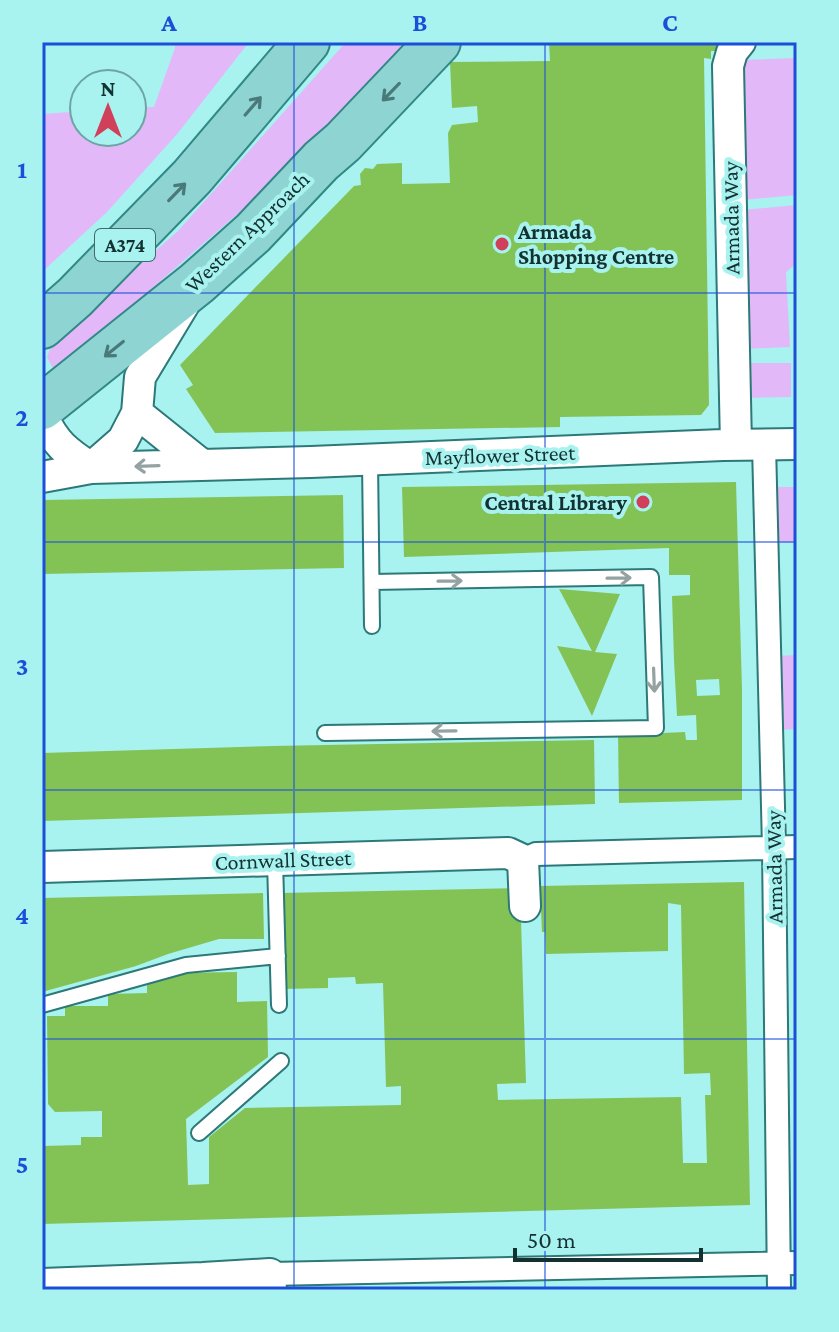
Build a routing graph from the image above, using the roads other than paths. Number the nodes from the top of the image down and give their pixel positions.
1 (307, 42) edge
2 (438, 42) edge
3 (740, 42) edge
4 (197, 283) junction
5 (42, 326) edge
6 (42, 407) edge
7 (137, 413) junction
8 (42, 416) edge
9 (797, 444) edge
10 (750, 445) junction
11 (370, 460) junction
12 (202, 465) junction
13 (91, 468) junction
14 (42, 477) edge
15 (372, 582) junction
16 (372, 626) dead end
17 (325, 733) dead end
18 (774, 847) junction
19 (797, 847) edge
20 (523, 860) junction
21 (275, 861) junction
22 (42, 867) edge
23 (525, 906) dead end
24 (278, 956) junction
25 (42, 1005) edge
26 (279, 1005) dead end
27 (281, 1061) dead end
28 (199, 1133) dead end
29 (788, 1263) edge
30 (271, 1282) edge
31 (42, 1284) edge
32 (779, 1290) edge

5 -> 1 main road, A374
2 -> 4 main road, Western Approach
3 - 10 street, Armada Way
4 -> 6 main road, Western Approach
4 - 7 street
7 - 12 street
7 - 13 street
8 - 13 street
9 - 10 street, Mayflower Street
10 - 11 street, Mayflower Street
10 - 18 street, Armada Way
11 - 12 street, Mayflower Street
11 - 15 lane
12 -> 13 street, Mayflower Street
13 - 14 street, Mayflower Street
15 - 16 lane
15 -> 17 lane
18 - 19 street, Cornwall Street
18 - 20 street, Cornwall Street
18 - 29 street, Armada Way
20 - 21 street, Cornwall Street
20 - 23 street
21 - 22 street, Cornwall Street
21 - 24 lane
24 - 25 lane
24 - 26 lane
27 - 28 lane
29 - 30 street
29 - 32 street, Armada Way
30 - 31 street

